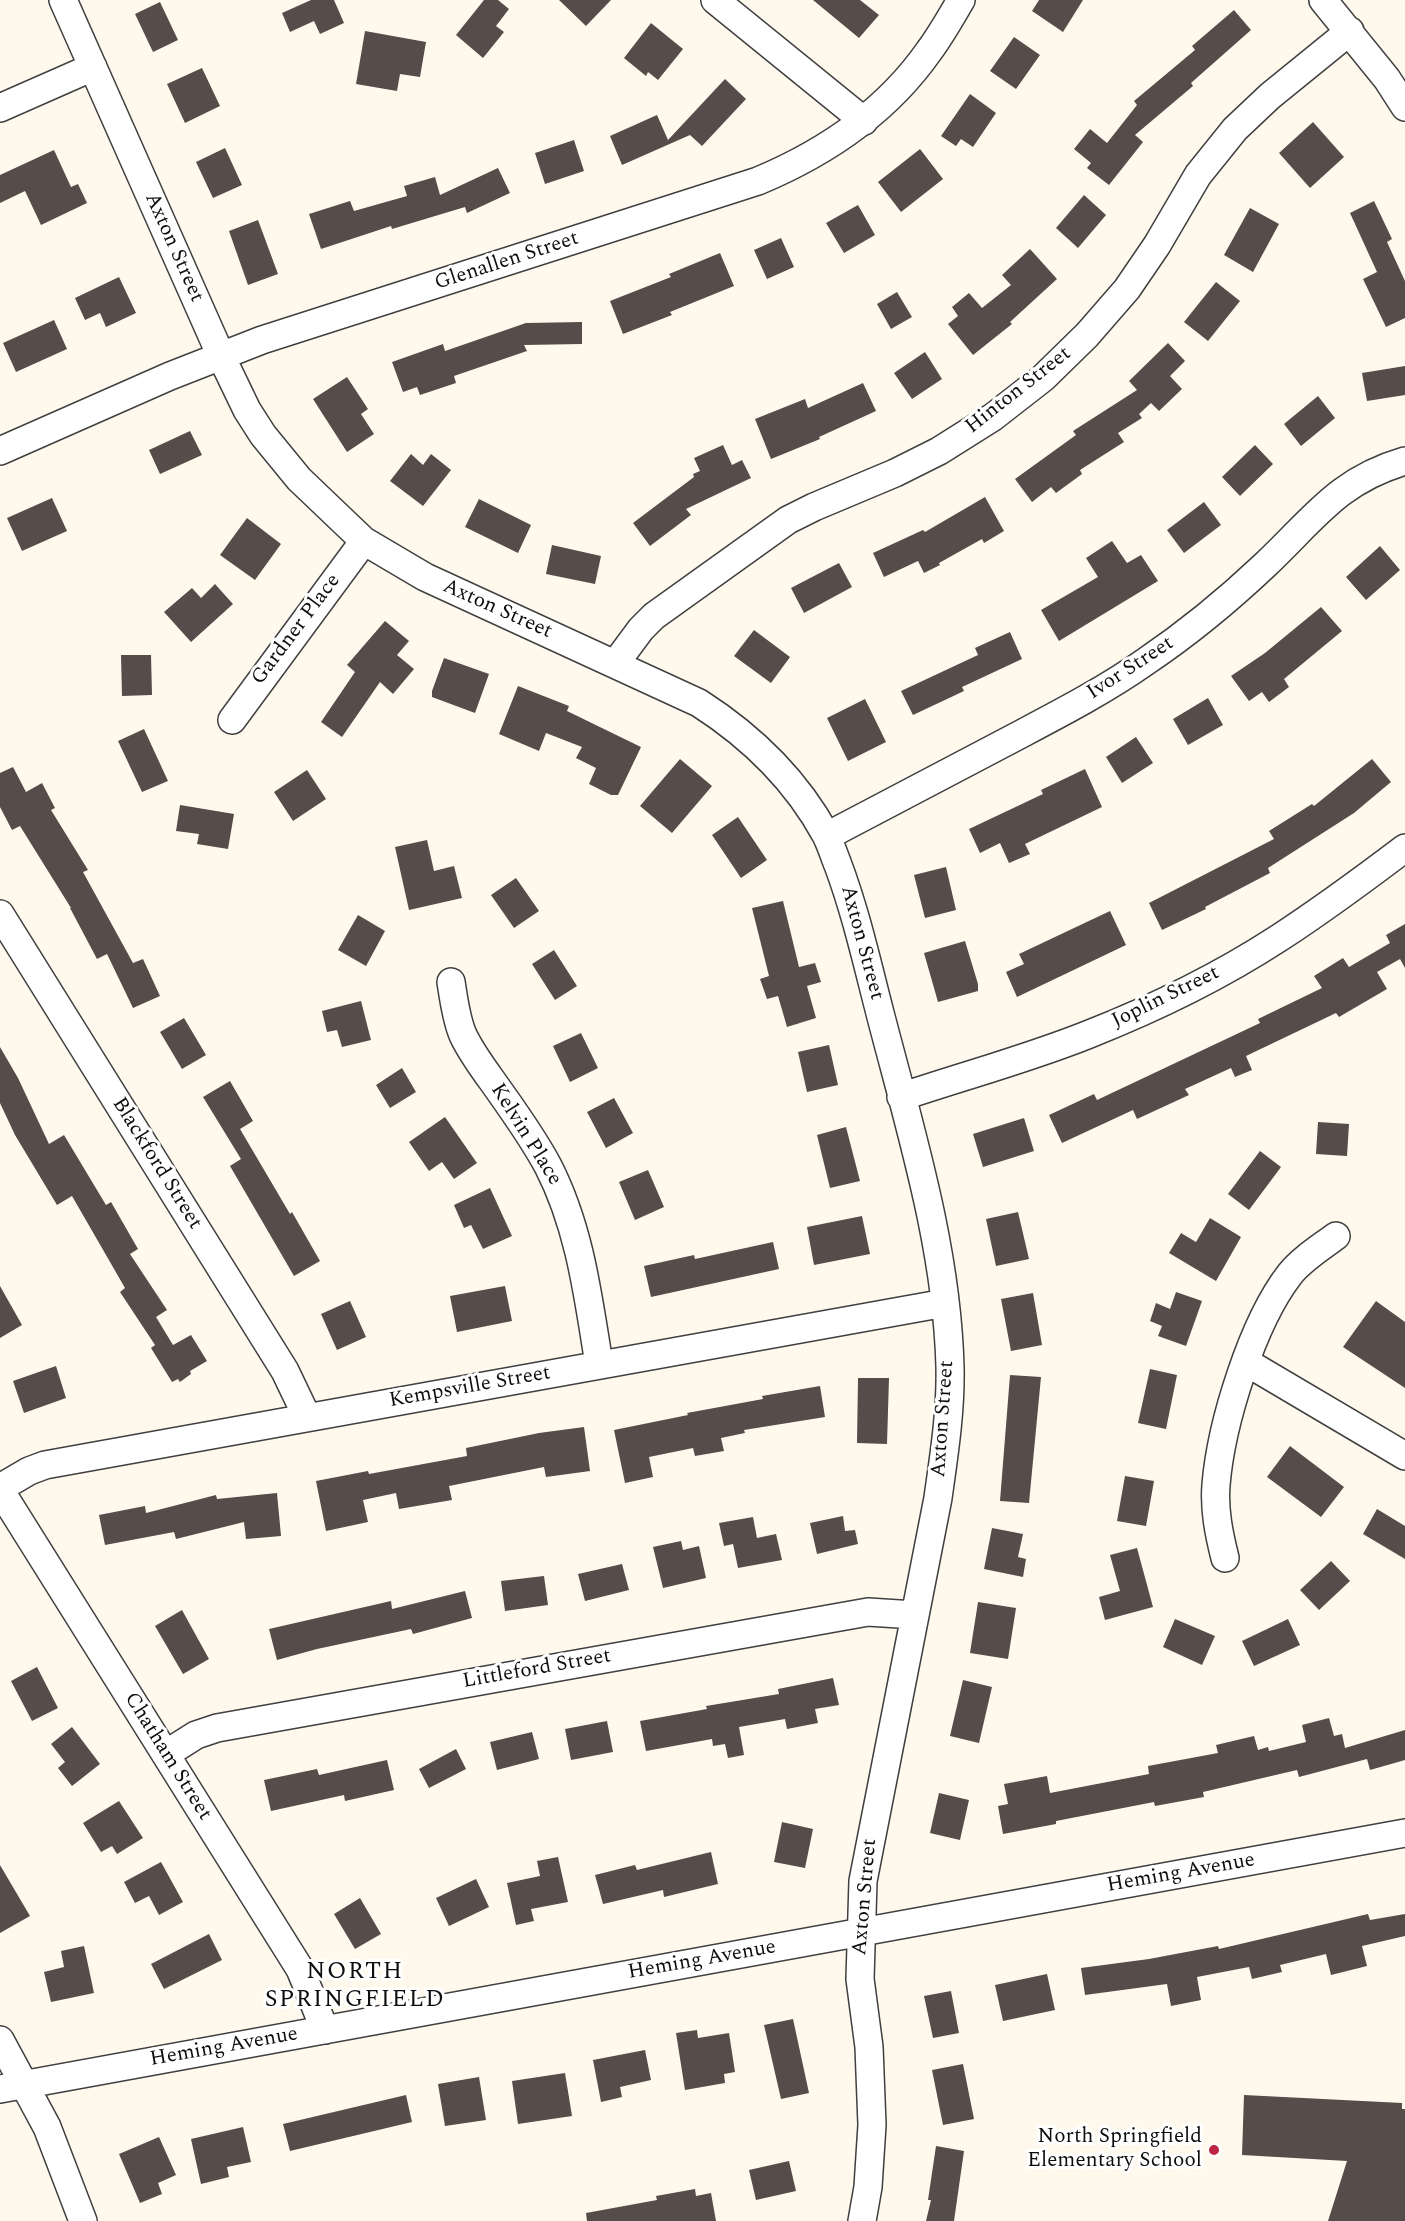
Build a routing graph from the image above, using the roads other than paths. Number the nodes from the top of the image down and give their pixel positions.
1 (63, 0) edge
2 (716, 0) edge
3 (961, 0) edge
4 (1323, 0) edge
5 (1350, 31) junction
6 (93, 67) junction
7 (1405, 107) edge
8 (0, 108) edge
9 (864, 121) junction
10 (220, 356) junction
11 (0, 451) edge
12 (1405, 461) edge
13 (364, 541) junction
14 (615, 664) junction
15 (232, 720) dead end
16 (827, 836) junction
17 (1405, 848) edge
18 (0, 914) edge
19 (451, 982) dead end
20 (902, 1097) junction
21 (1336, 1236) dead end
22 (945, 1303) junction
23 (1246, 1362) junction
24 (599, 1364) junction
25 (307, 1417) junction
26 (1405, 1456) edge
27 (0, 1489) edge
28 (1225, 1558) dead end
29 (915, 1615) junction
30 (166, 1754) junction
31 (1405, 1833) edge
32 (861, 1932) junction
33 (325, 2030) junction
34 (0, 2040) edge
35 (12, 2087) edge
36 (83, 2221) edge
37 (862, 2221) edge

1 - 6 street, Axton Street
2 - 9 street
3 - 9 street, Glenallen Street
4 - 5 street
5 - 7 street
5 - 14 street, Hinton Street
6 - 8 street
6 - 10 street, Axton Street
9 - 10 street, Glenallen Street
10 - 11 street, Glenallen Street
10 - 13 street, Axton Street
12 - 16 street, Ivor Street
13 - 14 street, Axton Street
13 - 15 street, Gardner Place
14 - 16 street, Axton Street
16 - 20 street, Axton Street
17 - 20 street, Joplin Street
18 - 25 street, Blackford Street
19 - 24 street, Kelvin Place
20 - 22 street, Axton Street
21 - 23 street
22 - 24 street, Kempsville Street
22 - 29 street, Axton Street
23 - 26 street
23 - 28 street
24 - 25 street, Kempsville Street
25 - 27 street, Kempsville Street
27 - 30 street, Chatham Street
29 - 30 street, Littleford Street
29 - 32 street, Axton Street
30 - 33 street, Chatham Street
31 - 32 street, Heming Avenue
32 - 33 street, Heming Avenue
32 - 37 street, Axton Street
33 - 35 street, Heming Avenue
34 - 35 street
35 - 36 street

